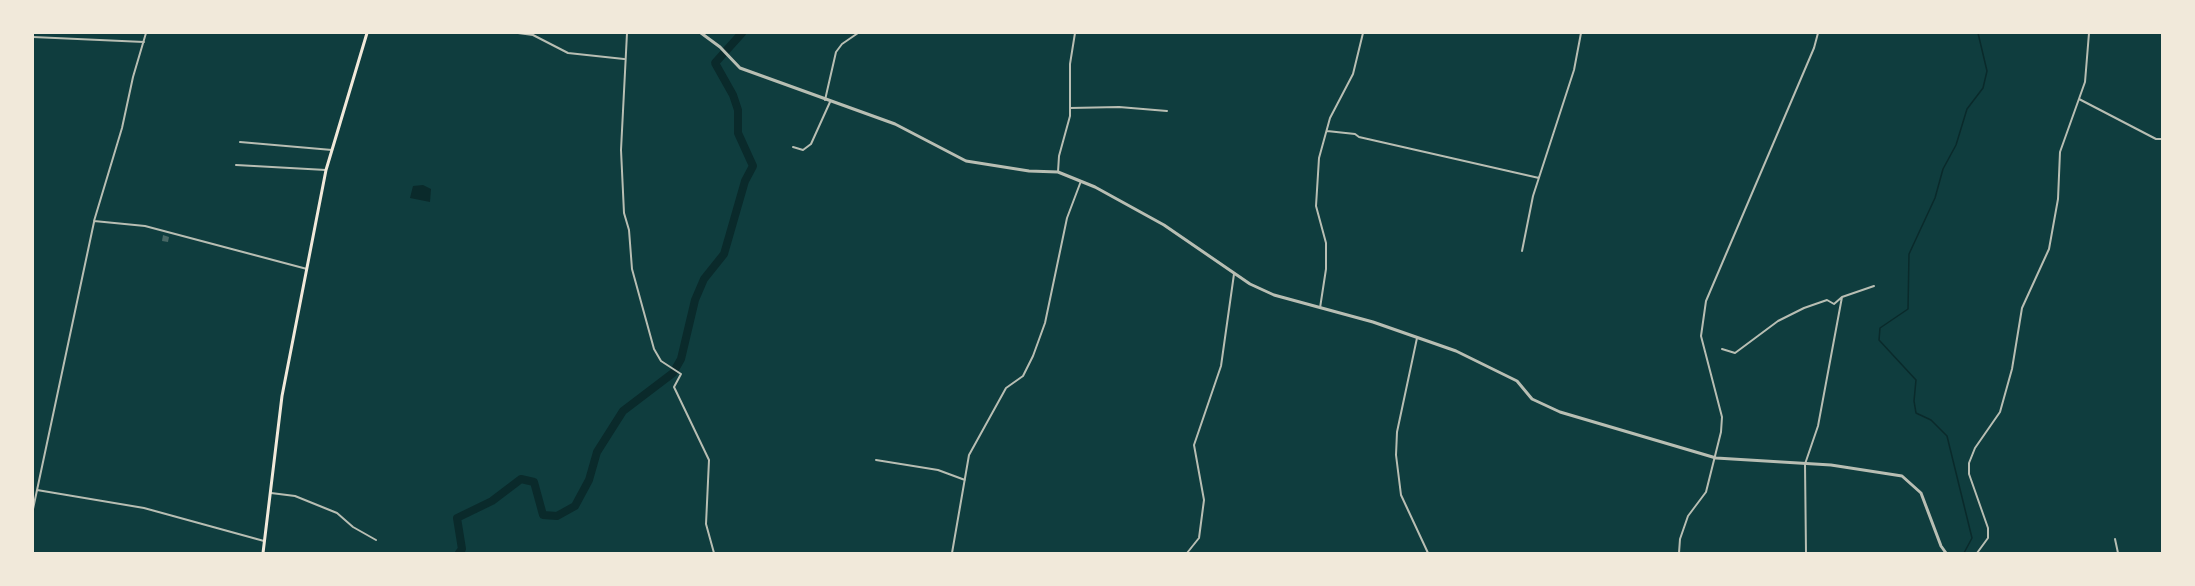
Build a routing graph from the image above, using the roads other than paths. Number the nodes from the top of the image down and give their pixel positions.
1 (146, 33) edge
2 (367, 33) edge
3 (518, 33) edge
4 (627, 33) edge
5 (701, 33) edge
6 (858, 33) edge
7 (1075, 33) edge
8 (1363, 33) edge
9 (1581, 33) edge
10 (1818, 33) edge
11 (2089, 33) edge
12 (33, 36) edge
13 (144, 42) junction
14 (624, 59) junction
15 (2079, 99) junction
16 (825, 100) junction
17 (830, 102) junction
18 (1070, 108) junction
19 (1167, 111) dead end
20 (1327, 131) junction
21 (2162, 139) edge
22 (240, 142) dead end
23 (793, 147) dead end
24 (332, 150) junction
25 (236, 165) dead end
26 (326, 170) junction
27 (1058, 172) junction
28 (1539, 178) junction
29 (1081, 181) junction
30 (94, 221) junction
31 (1522, 251) dead end
32 (307, 269) junction
33 (1234, 274) junction
34 (1874, 286) dead end
35 (1842, 297) junction
36 (1320, 308) junction
37 (1417, 338) junction
38 (1722, 349) dead end
39 (1716, 458) junction
40 (876, 460) dead end
41 (1805, 464) junction
42 (964, 480) junction
43 (37, 490) junction
44 (271, 493) junction
45 (33, 509) edge
46 (2115, 539) dead end
47 (376, 540) dead end
48 (264, 541) junction
49 (263, 553) edge
50 (714, 553) edge
51 (952, 553) edge
52 (1187, 553) edge
53 (1428, 553) edge
54 (1679, 553) edge
55 (1806, 553) edge
56 (1946, 553) edge
57 (1977, 553) edge
58 (2118, 553) edge

1 - 13 street
2 - 24 main road
3 - 14 street
4 - 14 street
5 - 16 street
6 - 16 street
7 - 18 street
8 - 20 street
9 - 28 street
10 - 39 street
11 - 15 street
12 - 13 street
13 - 30 street
14 - 50 street
15 - 21 street
15 - 57 street
16 - 17 street
17 - 23 street
17 - 27 street
18 - 19 street
18 - 27 street
20 - 28 street
20 - 36 street
22 - 24 street
24 - 26 main road
25 - 26 street
26 - 32 main road
27 - 29 street
28 - 31 street
29 - 33 street
29 - 42 street
30 - 32 street
30 - 43 street
32 - 44 main road
33 - 36 street
33 - 52 street
34 - 35 street
35 - 38 street
35 - 41 street
36 - 37 street
37 - 39 street
37 - 53 street
39 - 41 street
39 - 54 street
40 - 42 street
41 - 55 street
41 - 56 street
42 - 51 street
43 - 45 street
43 - 48 street
44 - 47 street
44 - 48 main road
46 - 58 street
48 - 49 main road

